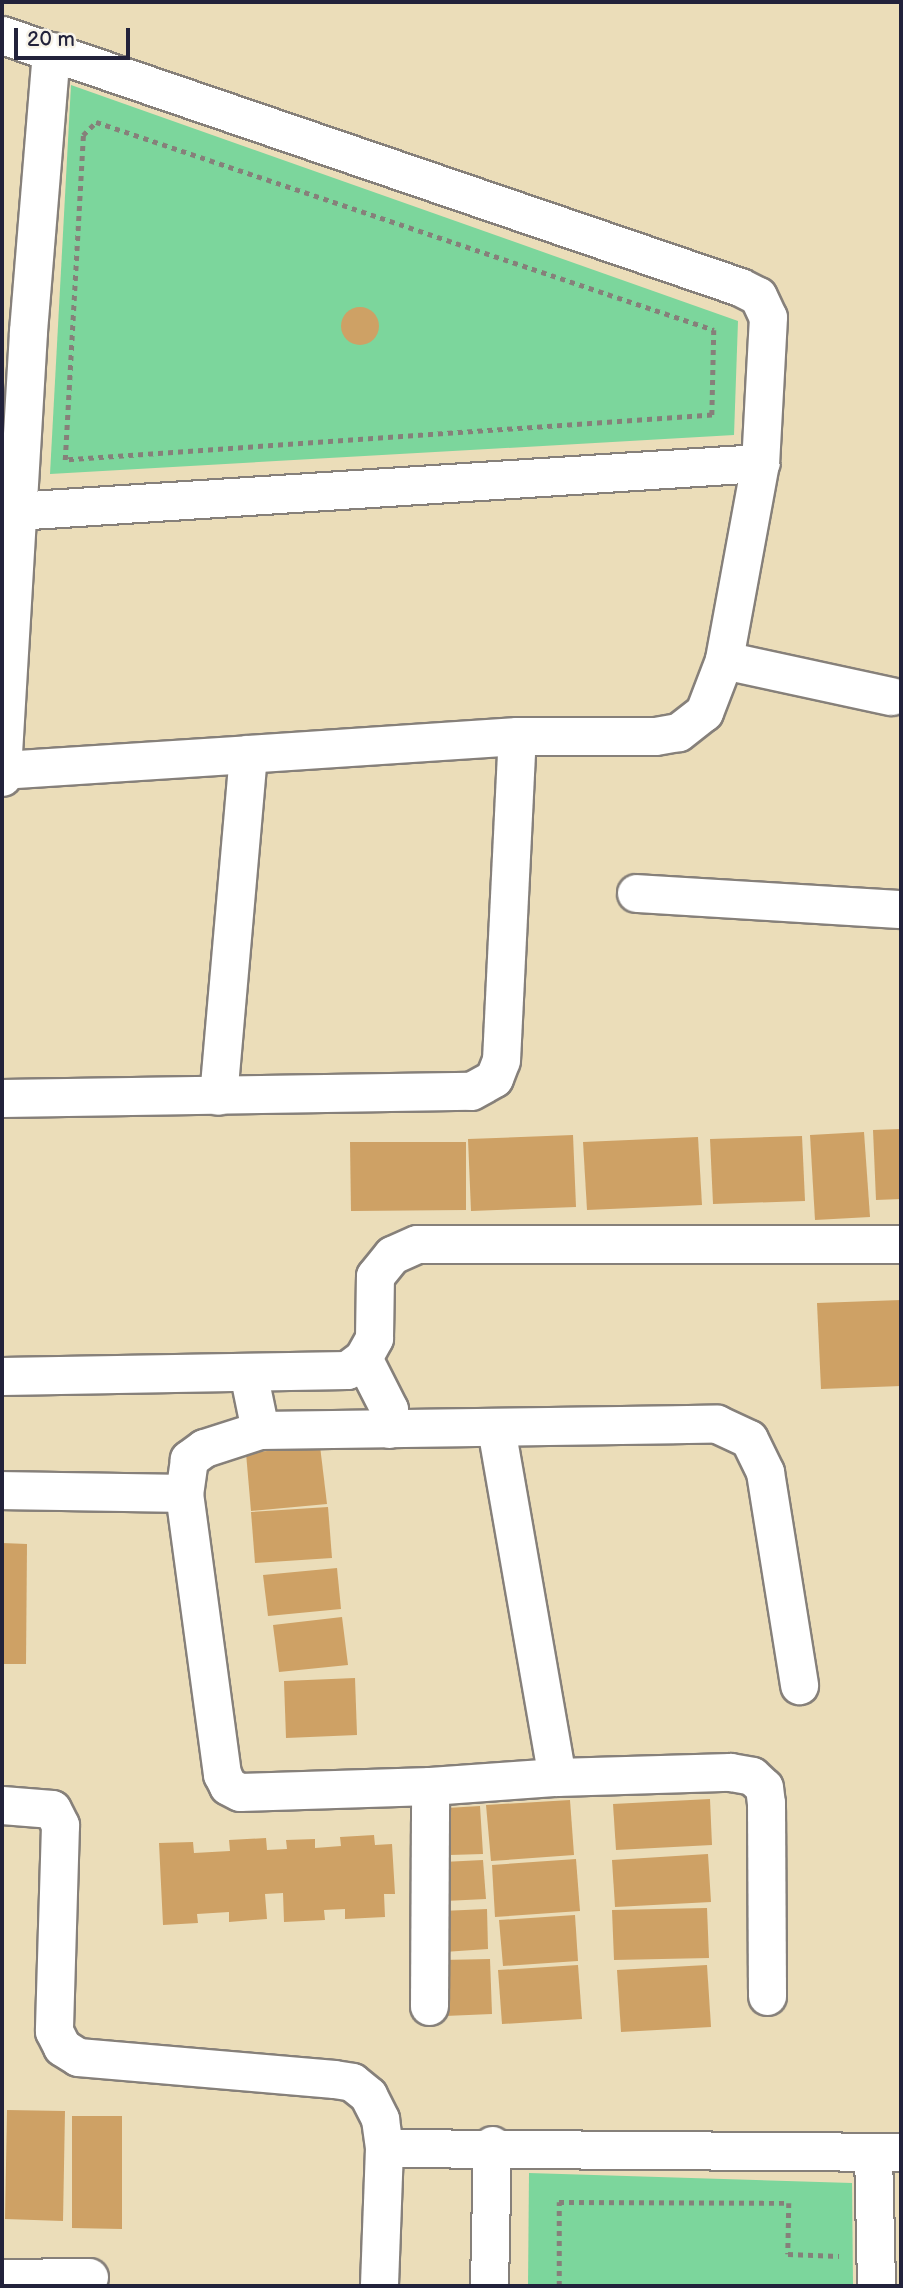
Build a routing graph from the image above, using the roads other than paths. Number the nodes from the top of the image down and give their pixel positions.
1 (2, 35) edge
2 (51, 51) junction
3 (760, 463) junction
4 (15, 510) junction
5 (724, 660) junction
6 (891, 696) dead end
7 (517, 736) junction
8 (248, 754) junction
9 (2, 771) edge
10 (2, 777) edge
11 (636, 894) dead end
12 (901, 909) edge
13 (218, 1096) junction
14 (2, 1098) edge
15 (901, 1244) edge
16 (363, 1359) junction
17 (248, 1371) junction
18 (2, 1377) edge
19 (496, 1428) junction
20 (389, 1429) junction
21 (260, 1430) junction
22 (2, 1490) edge
23 (184, 1493) junction
24 (799, 1685) dead end
25 (557, 1777) junction
26 (430, 1786) junction
27 (2, 1805) edge
28 (767, 1996) dead end
29 (429, 2006) dead end
30 (492, 2145) junction
31 (384, 2148) junction
32 (887, 2152) edge
33 (89, 2277) dead end
34 (2, 2278) edge
35 (379, 2286) edge
36 (489, 2286) edge
37 (876, 2286) edge

1 - 2 street
2 - 3 street
2 - 4 street
3 - 4 street
3 - 5 street
4 - 9 street
5 - 6 street
5 - 7 street
7 - 8 street
7 - 13 street
8 - 9 street
8 - 13 street
9 - 10 street
11 - 12 street
13 - 14 street
15 - 16 street
16 - 17 street
16 - 20 street
17 - 18 street
17 - 21 street
19 - 20 street
19 - 24 street
19 - 25 street
20 - 21 street
21 - 23 street
22 - 23 street
23 - 26 street
25 - 26 street
25 - 28 street
26 - 29 street
27 - 31 street
30 - 31 street
30 - 32 street
30 - 36 street
31 - 35 street
32 - 37 street
33 - 34 street

